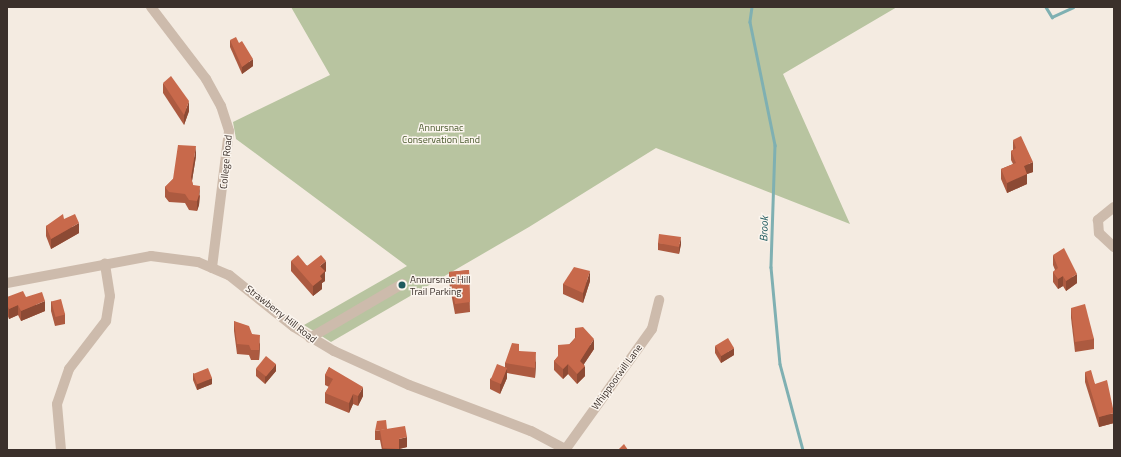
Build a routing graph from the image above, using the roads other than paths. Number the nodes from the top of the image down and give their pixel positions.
1 (151, 7) edge
2 (1114, 207) edge
3 (1114, 247) edge
4 (105, 264) junction
5 (212, 268) junction
6 (7, 283) edge
7 (402, 284) dead end
8 (659, 300) dead end
9 (310, 338) junction
10 (61, 450) edge
11 (565, 450) edge

1 - 5 street, College Road
2 - 3 street
4 - 5 street, Strawberry Hill Road
4 - 6 street, Strawberry Hill Road
4 - 10 street
5 - 9 street, Strawberry Hill Road
7 - 9 street
8 - 11 street, Whippoorwill Lane
9 - 11 street, Strawberry Hill Road

